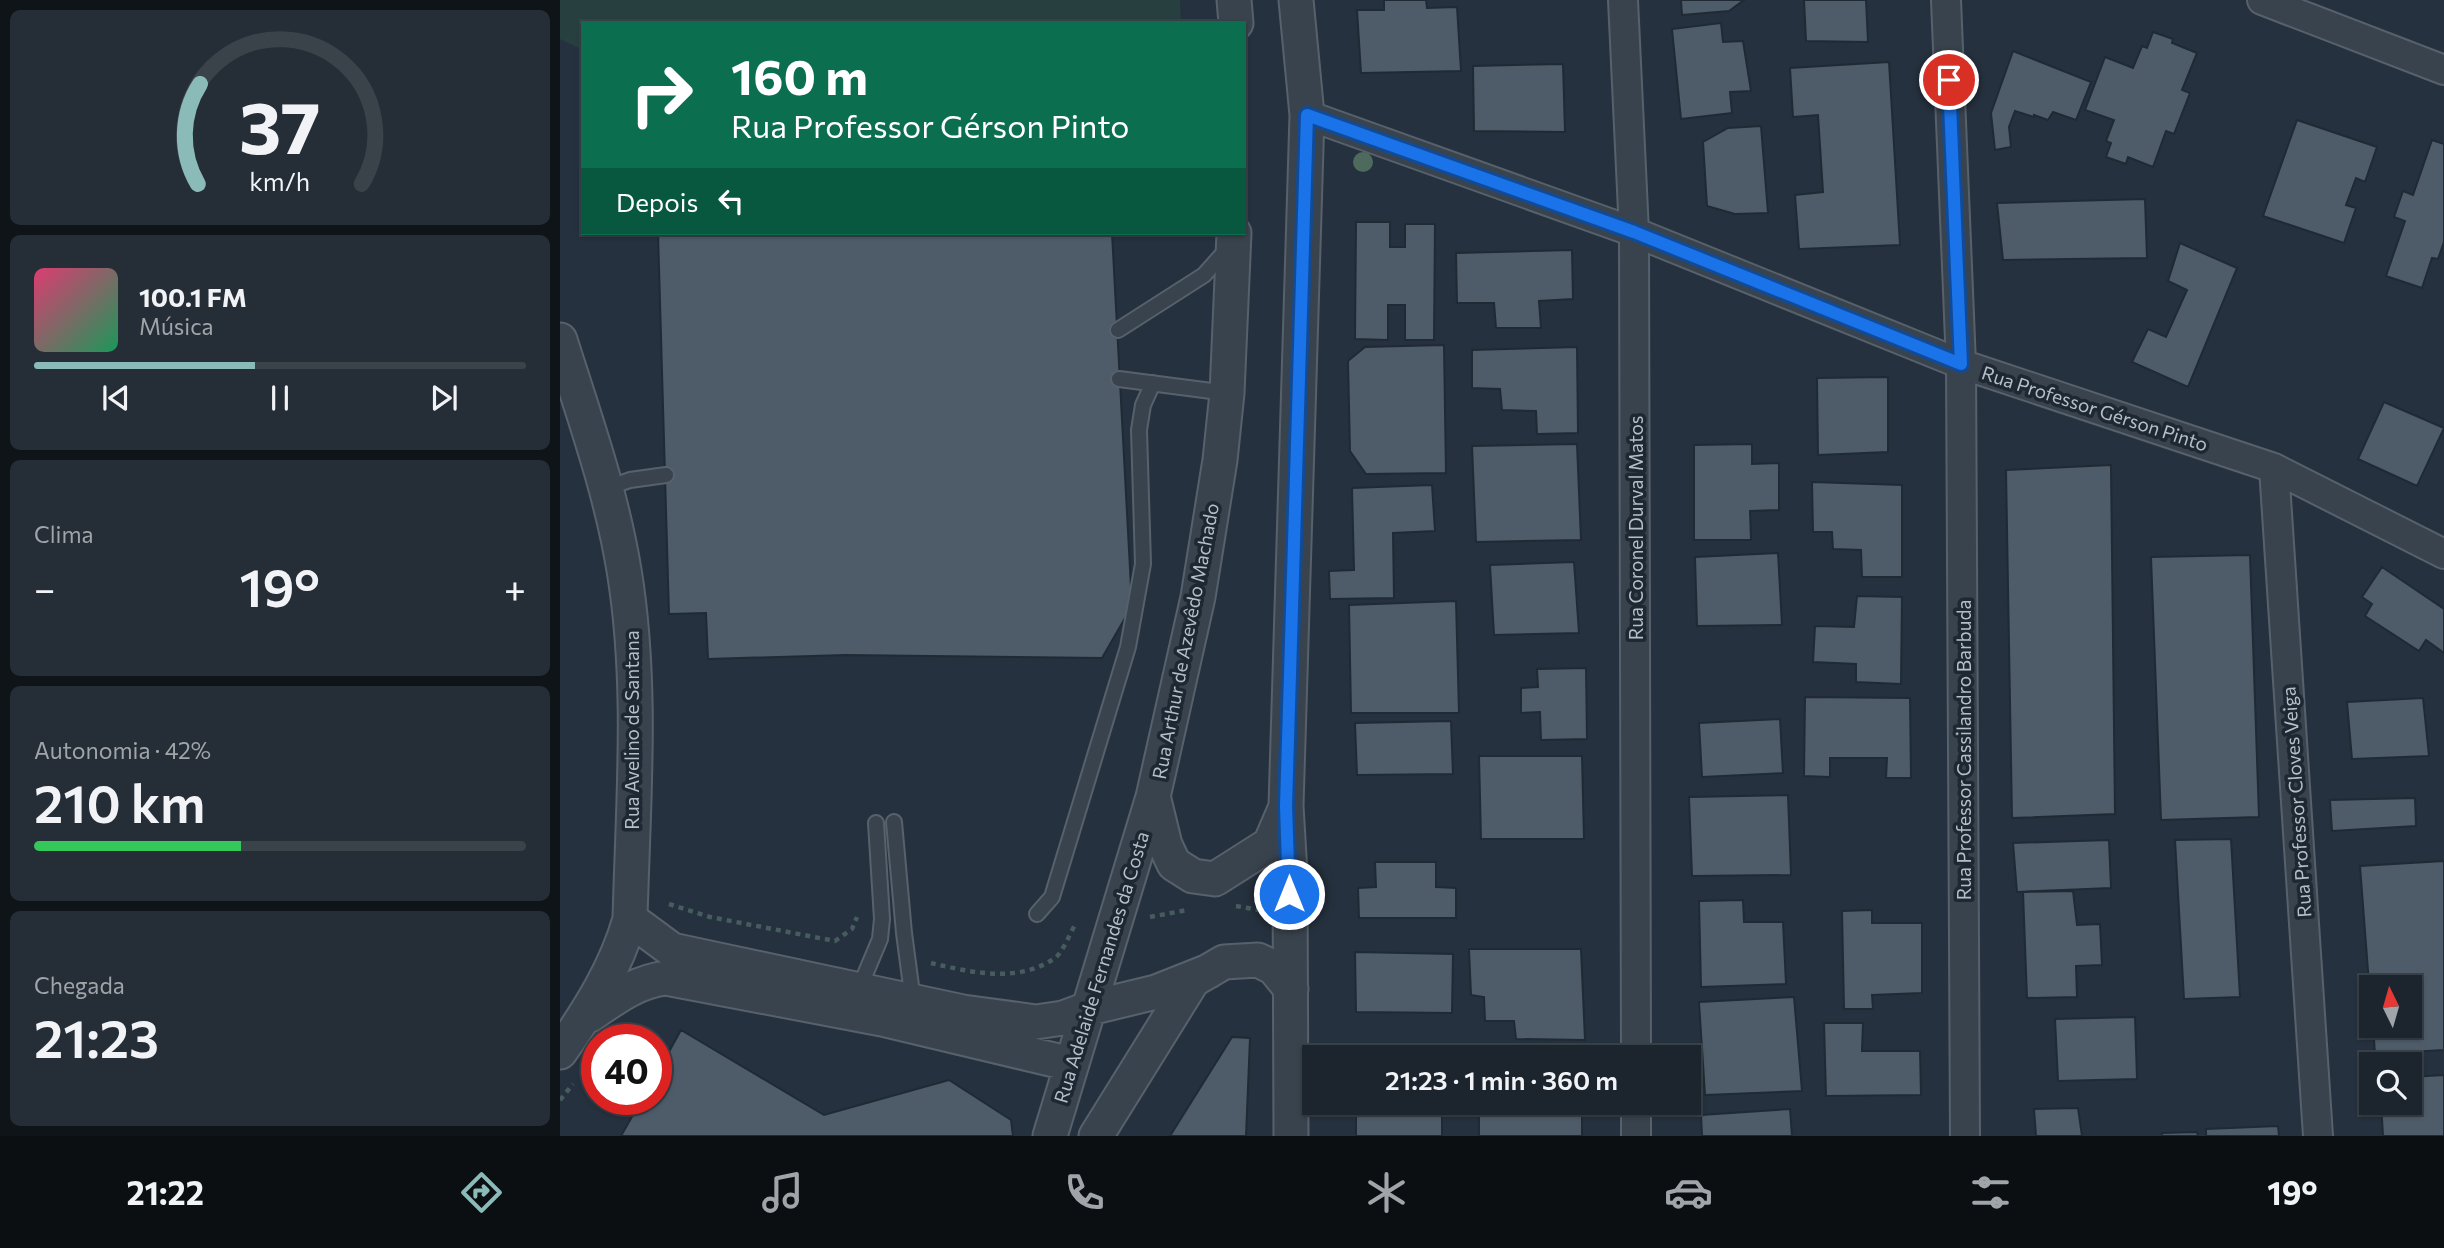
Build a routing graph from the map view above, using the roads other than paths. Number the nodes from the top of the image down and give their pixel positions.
1 (1234, 0) edge
2 (1296, 0) edge
3 (1623, 0) edge
4 (1946, 0) edge
5 (2262, 0) edge
6 (1236, 21) edge
7 (2444, 70) edge
8 (1307, 115) junction
9 (1634, 232) junction
10 (1234, 237) edge
11 (1118, 330) dead end
12 (560, 340) edge
13 (1961, 364) junction
14 (1119, 379) dead end
15 (1153, 383) junction
16 (1227, 393) junction
17 (2274, 468) junction
18 (666, 475) dead end
19 (607, 488) junction
20 (2444, 554) edge
21 (1153, 797) junction
22 (1286, 806) junction
23 (894, 822) dead end
24 (876, 823) dead end
25 (1037, 914) dead end
26 (630, 919) junction
27 (1209, 971) junction
28 (859, 989) junction
29 (1291, 989) junction
30 (913, 1001) junction
31 (1090, 1008) junction
32 (582, 1020) junction
33 (1636, 1045) edge
34 (560, 1052) edge
35 (1071, 1064) junction
36 (1636, 1115) edge
37 (1050, 1136) edge
38 (1096, 1136) edge
39 (1291, 1136) edge
40 (1636, 1136) edge
41 (1965, 1136) edge
42 (2318, 1136) edge

1 - 6 street
2 - 8 street
3 - 9 street, Rua Coronel Durval Matos
4 - 13 street, Rua Professor Cassilandro Barbuda
5 - 7 street
8 - 9 street, Rua Professor Gérson Pinto
8 - 22 street
9 - 13 street, Rua Professor Gérson Pinto
9 - 33 street, Rua Coronel Durval Matos
10 - 11 lane
10 - 16 street, Rua Arthur de Azevêdo Machado
12 - 19 street, Rua Avelino de Santana
13 - 17 street, Rua Professor Gérson Pinto
13 - 41 street, Rua Professor Cassilandro Barbuda
14 - 15 lane
15 - 16 lane
15 - 25 lane
16 - 21 street, Rua Arthur de Azevêdo Machado
17 - 20 street, Rua Professor Gérson Pinto
17 - 42 street, Rua Professor Cloves Veiga
18 - 19 lane
19 - 26 street, Rua Avelino de Santana
21 - 22 street
21 - 31 street, Rua Adelaide Fernandes da Costa
22 - 29 street
23 - 30 lane
24 - 28 lane
26 - 28 street
26 - 32 street, Rua Avelino de Santana
27 - 29 street
27 - 31 street
27 - 38 street
28 - 30 street
29 - 39 street
30 - 31 street
31 - 35 street, Rua Adelaide Fernandes da Costa
32 - 34 street, Rua Avelino de Santana
32 - 35 street, Rua Avelino de Santana
35 - 37 street, Rua Adelaide Fernandes da Costa
36 - 40 street

